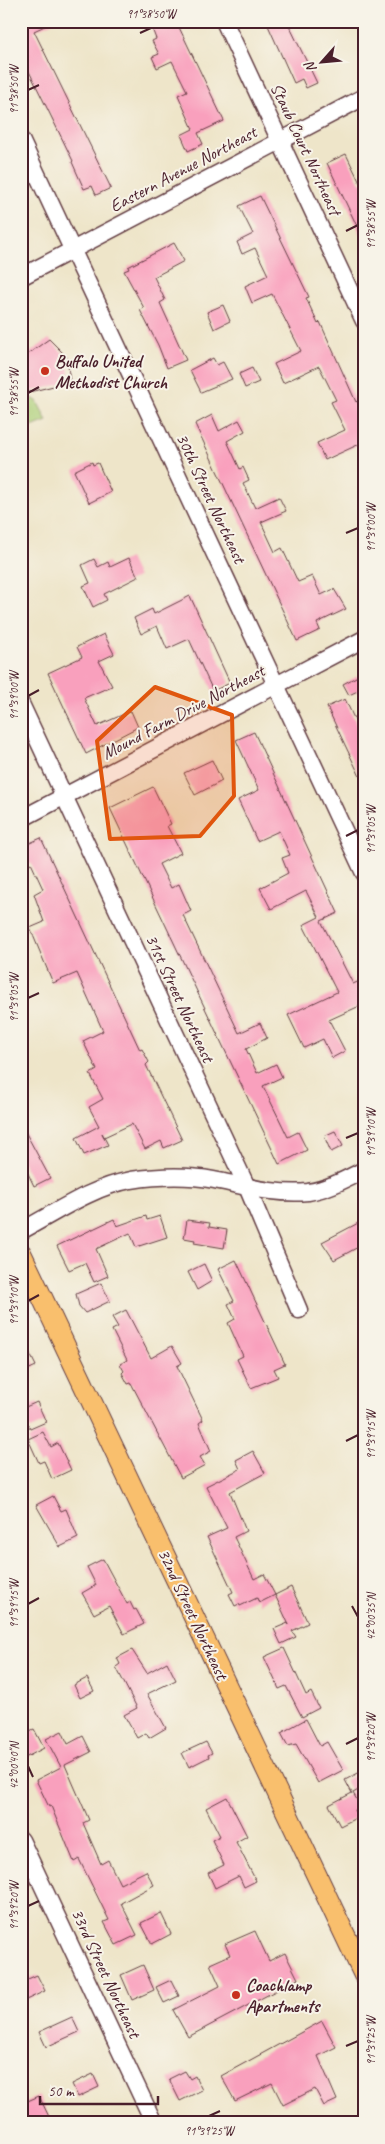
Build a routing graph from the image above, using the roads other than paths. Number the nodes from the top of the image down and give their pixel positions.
1 (224, 21) edge
2 (364, 96) edge
3 (21, 140) edge
4 (280, 141) junction
5 (73, 250) junction
6 (21, 276) edge
7 (364, 321) edge
8 (364, 639) edge
9 (276, 685) junction
10 (21, 704) edge
11 (65, 797) junction
12 (21, 819) edge
13 (364, 873) edge
14 (364, 1170) edge
15 (246, 1187) junction
16 (21, 1231) edge
17 (21, 1253) edge
18 (298, 1310) dead end
19 (21, 1840) edge
20 (364, 1974) edge
21 (154, 2123) edge

1 - 4 street, Staub Court Northeast
2 - 4 street, Eastern Avenue Northeast
3 - 5 street, 30th Street Northeast
4 - 5 street, Eastern Avenue Northeast
4 - 7 street, Staub Court Northeast
5 - 6 street, Eastern Avenue Northeast
5 - 9 street, 30th Street Northeast
8 - 9 street, Mound Farm Drive Northeast
9 - 11 street, Mound Farm Drive Northeast
9 - 13 street, 30th Street Northeast
10 - 11 street, 31st Street Northeast
11 - 12 street, Mound Farm Drive Northeast
11 - 15 street, 31st Street Northeast
14 - 15 street
15 - 16 street
15 - 18 street, 31st Street Northeast
17 - 20 main road, 32nd Street Northeast
19 - 21 street, 33rd Street Northeast

